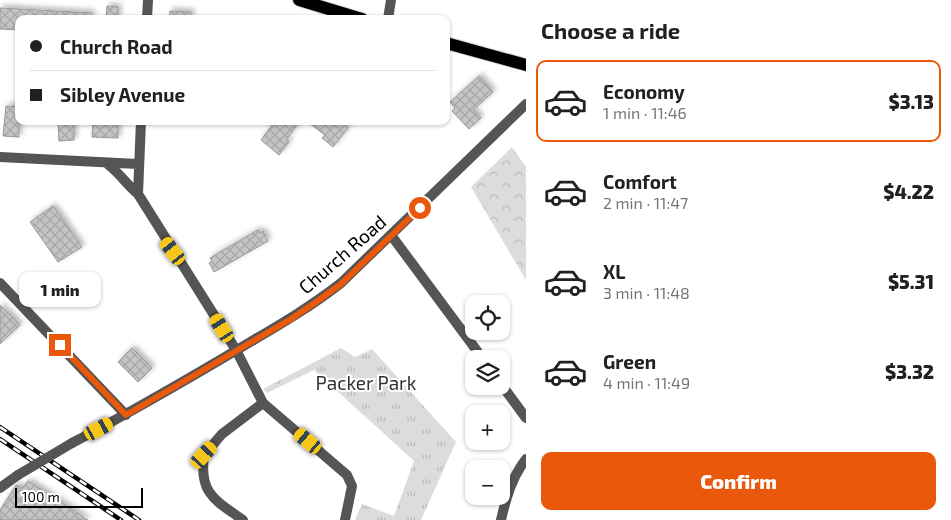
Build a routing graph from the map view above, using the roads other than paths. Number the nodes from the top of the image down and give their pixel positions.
1 (148, 0) edge
2 (299, 0) edge
3 (391, 0) edge
4 (147, 15) edge
5 (349, 15) edge
6 (389, 15) edge
7 (450, 44) edge
8 (526, 65) edge
9 (526, 104) edge
10 (141, 125) edge
11 (0, 157) edge
12 (106, 162) junction
13 (138, 164) junction
14 (138, 194) junction
15 (391, 235) junction
16 (0, 284) edge
17 (236, 350) junction
18 (476, 350) edge
19 (510, 395) edge
20 (262, 403) junction
21 (525, 413) edge
22 (126, 415) junction
23 (526, 459) edge
24 (0, 488) edge
25 (244, 520) edge
26 (345, 520) edge
27 (501, 520) edge

1 - 4 street
2 - 5 main road
3 - 6 street
7 - 8 main road
9 - 15 street, Church Road
10 - 13 street
11 - 12 street
12 - 13 street
12 - 14 street
13 - 14 street
14 - 17 street
15 - 17 street, Church Road
15 - 18 street
16 - 22 street
17 - 20 street
17 - 22 street, Church Road
19 - 21 street
20 - 25 street
20 - 26 street
22 - 24 street, Church Road, bridge
23 - 27 street

